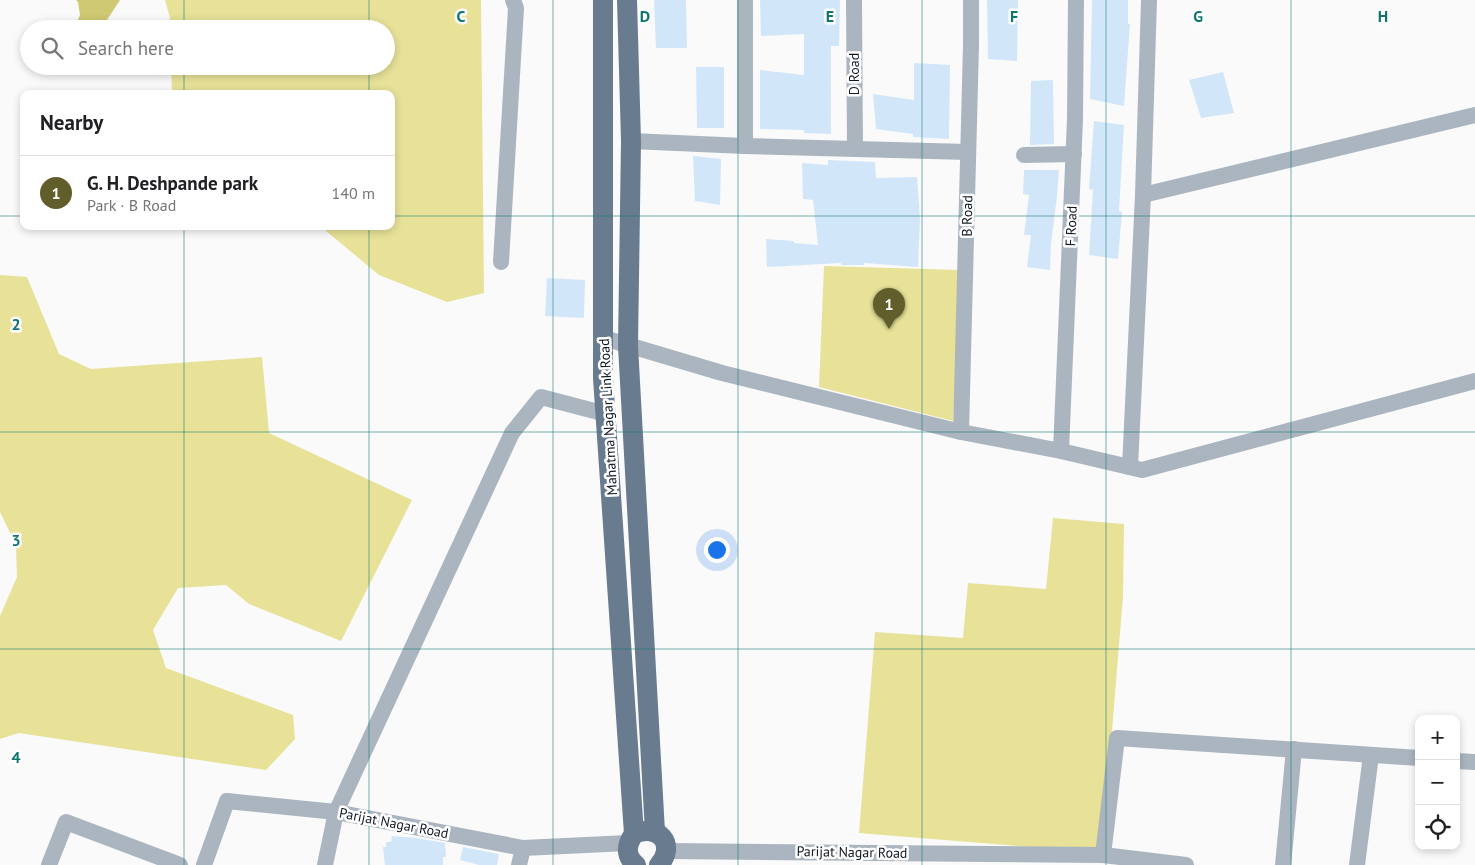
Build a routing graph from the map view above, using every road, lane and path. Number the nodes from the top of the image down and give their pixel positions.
1 (513, 0) edge
2 (603, 0) edge
3 (627, 0) edge
4 (745, 0) edge
5 (854, 0) edge
6 (971, 0) edge
7 (1076, 0) edge
8 (1149, 0) edge
9 (1475, 115) edge
10 (631, 141) junction
11 (745, 146) junction
12 (855, 149) junction
13 (968, 152) junction
14 (1074, 154) junction
15 (1024, 155) dead end
16 (1143, 195) junction
17 (501, 262) dead end
18 (604, 338) junction
19 (628, 346) junction
20 (1475, 381) edge
21 (606, 414) junction
22 (962, 432) junction
23 (1061, 451) junction
24 (1130, 467) junction
25 (1294, 750) junction
26 (1371, 755) junction
27 (1415, 758) edge
28 (1460, 761) edge
29 (1475, 762) edge
30 (336, 812) junction
31 (655, 832) junction
32 (632, 839) junction
33 (523, 848) junction
34 (1103, 855) junction
35 (663, 858) edge
36 (802, 858) edge
37 (49, 865) edge
38 (180, 865) edge
39 (204, 865) edge
40 (325, 865) edge
41 (519, 865) edge
42 (635, 865) edge
43 (1186, 865) edge
44 (1283, 865) edge
45 (1358, 865) edge

1 - 17 street
2 - 18 main road, Mahatma Nagar Link Road
3 - 10 main road, Mahatma Nagar Link Road
4 - 11 street
5 - 12 street, D Road
6 - 13 street, B Road
7 - 14 street, F Road
8 - 16 street
9 - 16 street
10 - 11 street
10 - 19 main road, Mahatma Nagar Link Road
11 - 12 street
12 - 13 street
13 - 22 street, B Road
14 - 15 street
14 - 23 street, F Road
16 - 24 street
18 - 19 street
18 - 21 main road, Mahatma Nagar Link Road
19 - 22 street
19 - 31 main road, Mahatma Nagar Link Road
20 - 24 street
21 - 30 street
21 - 32 main road, Mahatma Nagar Link Road
22 - 23 street
23 - 24 street
25 - 26 street
25 - 34 street
25 - 44 street
26 - 27 street
26 - 45 street
28 - 29 street
30 - 33 street, Parijat Nagar Road
30 - 39 street, Parijat Nagar Road
30 - 40 street
31 - 32 main road
31 - 35 main road
32 - 33 street, Parijat Nagar Road
32 - 42 main road, Mahatma Nagar Link Road
33 - 41 street
34 - 36 street, Parijat Nagar Road
34 - 43 street, Parijat Nagar Road
35 - 36 street, Parijat Nagar Road
37 - 38 street

